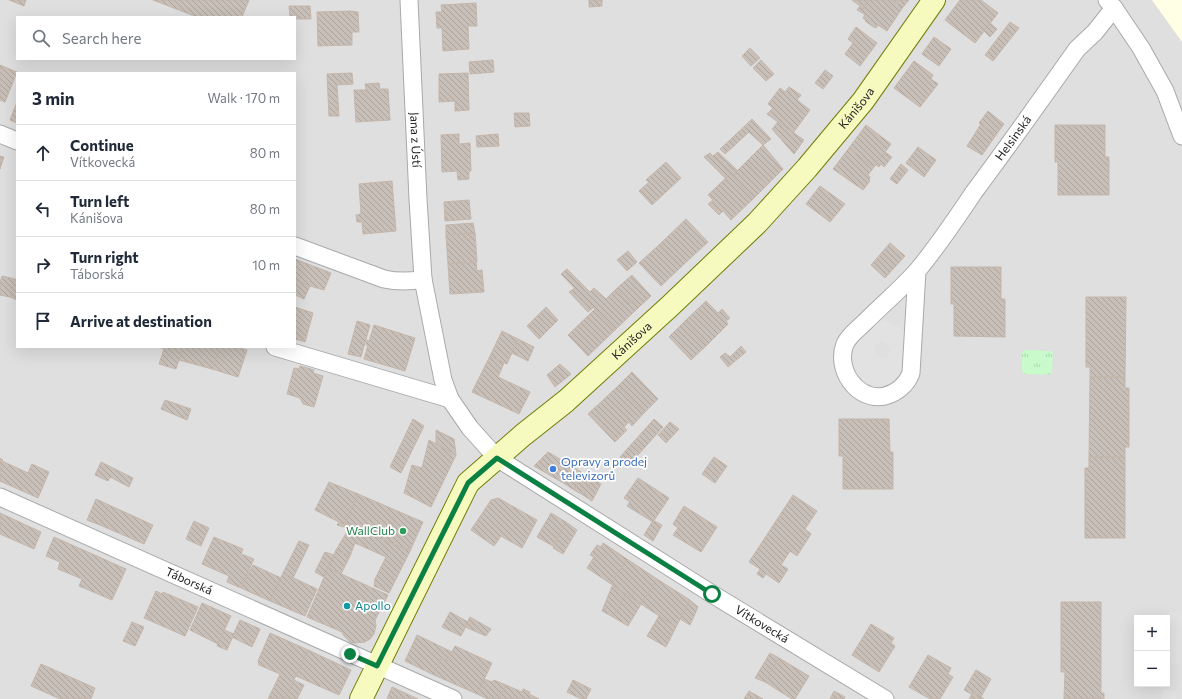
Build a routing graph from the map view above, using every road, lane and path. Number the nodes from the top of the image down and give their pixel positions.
1 (409, 0) edge
2 (934, 0) edge
3 (1110, 4) edge
4 (0, 134) edge
5 (1182, 136) edge
6 (16, 141) edge
7 (296, 246) edge
8 (917, 271) junction
9 (423, 279) junction
10 (278, 348) edge
11 (450, 399) junction
12 (497, 458) junction
13 (0, 497) edge
14 (377, 666) junction
15 (361, 699) edge
16 (453, 699) edge
17 (885, 699) edge

1 - 9 street, Jana z Ústí
2 - 12 street, Kánišova
3 - 5 street, Helsinská
3 - 8 street, Helsinská
4 - 6 street
7 - 9 street
8 - 8 street, Helsinská
9 - 11 street, Jana z Ústí
10 - 11 street
11 - 12 street, Jana z Ústí
12 - 14 street, Kánišova
12 - 17 street, Vítkovecká
13 - 14 street, Táborská
14 - 15 street, Kánišova
14 - 16 street, Táborská

